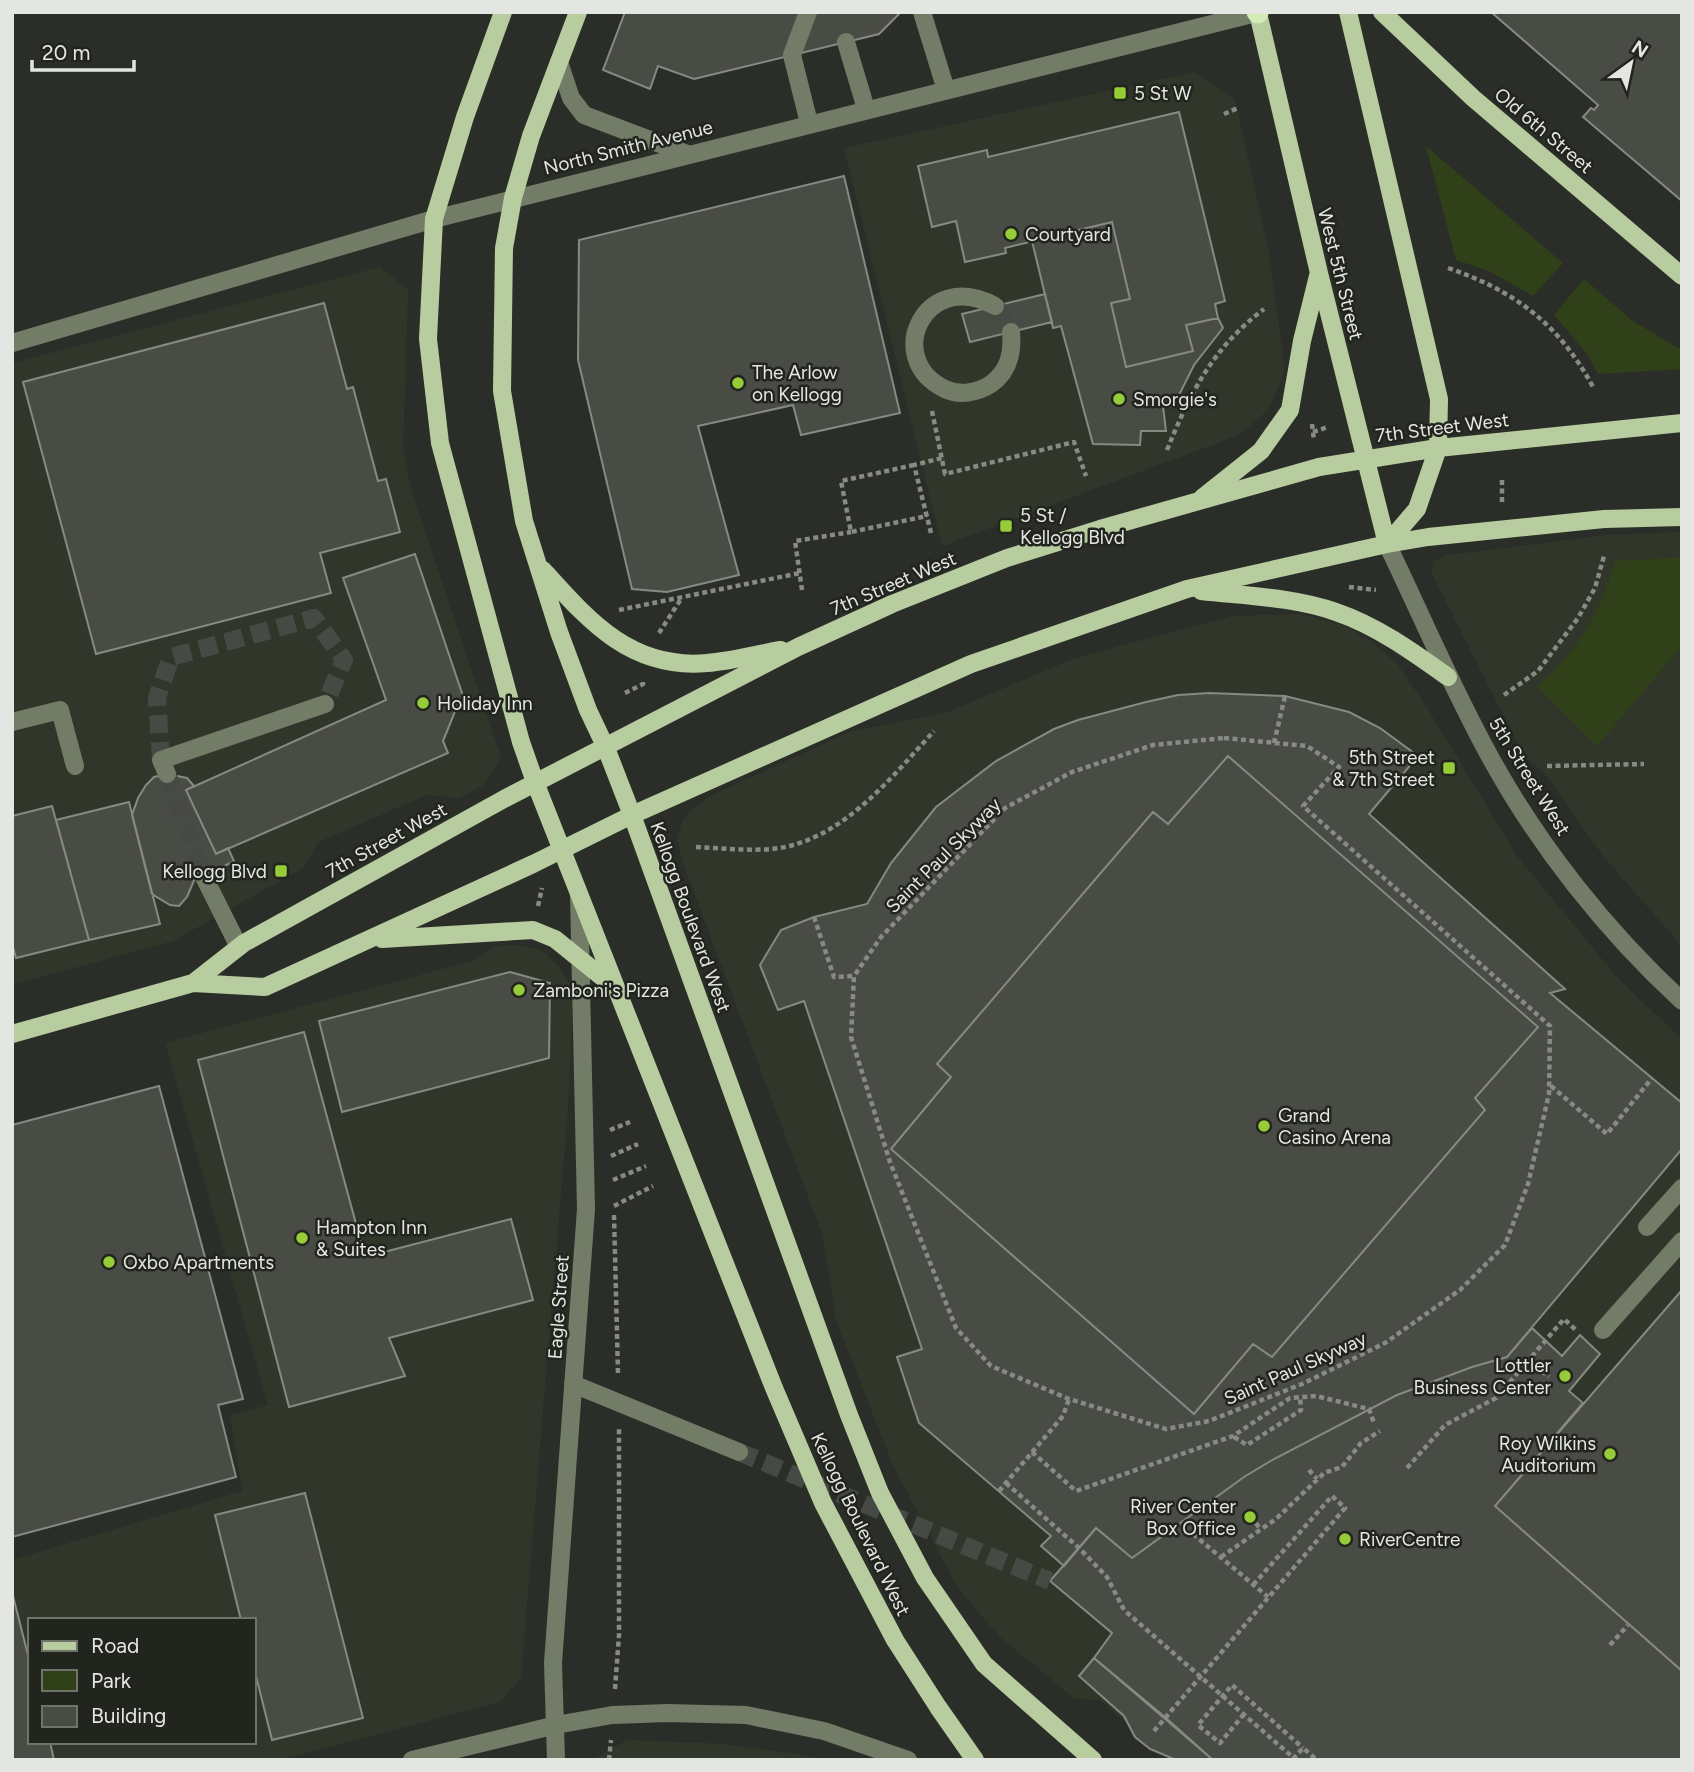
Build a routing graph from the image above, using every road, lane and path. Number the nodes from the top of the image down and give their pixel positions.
1 (502, 12) edge
2 (578, 12) edge
3 (808, 12) edge
4 (922, 12) edge
5 (1348, 12) edge
6 (1382, 12) edge
7 (1258, 13) edge
8 (846, 42) dead end
9 (559, 62) junction
10 (946, 90) junction
11 (1238, 107) dead end
12 (866, 110) junction
13 (1224, 114) dead end
14 (809, 123) junction
15 (687, 154) junction
16 (513, 198) junction
17 (434, 219) junction
18 (1448, 268) dead end
19 (1319, 273) junction
20 (1682, 276) edge
21 (995, 306) tunnel mouth
22 (1264, 309) dead end
23 (1011, 332) tunnel mouth
24 (12, 343) edge
25 (924, 373) junction
26 (1593, 387) dead end
27 (1682, 423) edge
28 (1328, 427) dead end
29 (1313, 432) dead end
30 (1438, 448) junction
31 (1167, 450) dead end
32 (942, 458) junction
33 (1367, 458) junction
34 (914, 465) junction
35 (1086, 476) dead end
36 (1502, 477) dead end
37 (1502, 502) dead end
38 (1193, 504) junction
39 (927, 516) junction
40 (1682, 517) edge
41 (851, 532) junction
42 (931, 533) dead end
43 (1387, 544) junction
44 (1604, 556) dead end
45 (538, 565) junction
46 (800, 573) junction
47 (1344, 586) dead end
48 (1187, 589) junction
49 (802, 590) dead end
50 (1376, 590) dead end
51 (681, 598) junction
52 (619, 610) dead end
53 (658, 634) dead end
54 (798, 647) junction
55 (1448, 677) junction
56 (1504, 695) dead end
57 (1285, 696) dead end
58 (325, 704) dead end
59 (12, 722) edge
60 (934, 731) dead end
61 (1274, 743) junction
62 (607, 748) junction
63 (1644, 764) dead end
64 (75, 766) dead end
65 (1547, 766) dead end
66 (167, 774) dead end
67 (535, 782) junction
68 (632, 815) junction
69 (696, 847) dead end
70 (562, 849) junction
71 (204, 877) tunnel mouth
72 (542, 887) dead end
73 (579, 892) junction
74 (537, 907) dead end
75 (814, 917) dead end
76 (371, 940) junction
77 (239, 947) junction
78 (581, 958) junction
79 (854, 976) junction
80 (193, 983) junction
81 (616, 988) junction
82 (1682, 1001) edge
83 (12, 1034) edge
84 (1652, 1078) dead end
85 (1550, 1085) junction
86 (630, 1122) dead end
87 (610, 1130) dead end
88 (638, 1144) dead end
89 (611, 1156) dead end
90 (646, 1166) dead end
91 (613, 1180) dead end
92 (653, 1186) dead end
93 (1682, 1188) edge
94 (614, 1206) dead end
95 (1647, 1227) dead end
96 (1682, 1241) edge
97 (1602, 1330) dead end
98 (1545, 1341) dead end
99 (1529, 1360) junction
100 (1549, 1377) dead end
101 (573, 1384) junction
102 (1300, 1397) junction
103 (1069, 1399) junction
104 (1374, 1423) dead end
105 (1380, 1431) dead end
106 (1233, 1436) junction
107 (739, 1452) tunnel mouth
108 (1032, 1452) junction
109 (1407, 1468) dead end
110 (1309, 1470) dead end
111 (1317, 1479) junction
112 (1006, 1483) junction
113 (999, 1491) dead end
114 (1250, 1517) dead end
115 (1261, 1529) junction
116 (1193, 1534) dead end
117 (1221, 1557) junction
118 (1255, 1582) junction
119 (1270, 1595) junction
120 (1628, 1625) dead end
121 (1610, 1645) dead end
122 (1201, 1677) junction
123 (1244, 1714) junction
124 (556, 1724) junction
125 (1154, 1731) dead end
126 (1303, 1748) junction
127 (412, 1760) edge
128 (556, 1760) edge
129 (908, 1760) edge
130 (975, 1760) edge
131 (1093, 1760) edge
132 (1294, 1760) edge
133 (1317, 1760) edge

1 - 17 main road, Kellogg Boulevard West
2 - 9 main road, Kellogg Boulevard West
3 - 14 street
4 - 10 street
5 - 30 main road
6 - 20 main road, Old 6th Street
7 - 10 street, North Smith Avenue
7 - 19 main road, West 5th Street
8 - 12 street
9 - 15 street
9 - 16 main road, Kellogg Boulevard West
10 - 12 street, North Smith Avenue
11 - 13 path
12 - 14 street, North Smith Avenue
14 - 15 street, North Smith Avenue
15 - 16 street, North Smith Avenue
16 - 17 street, North Smith Avenue
16 - 45 main road, Kellogg Boulevard West
17 - 24 street, North Smith Avenue
17 - 67 main road, Kellogg Boulevard West
18 - 26 path
19 - 33 main road, West 5th Street
19 - 38 main road
21 - 25 street
22 - 31 path
23 - 25 street
25 - 32 path
27 - 30 main road, 7th Street West
28 - 29 path
30 - 33 main road, 7th Street West
30 - 43 main road
32 - 34 path
32 - 35 path
33 - 38 main road, 7th Street West
33 - 43 main road, West 5th Street
34 - 39 path
34 - 41 path
36 - 37 path
38 - 54 main road, 7th Street West
39 - 41 path
39 - 42 path
40 - 43 main road, 7th Street West
41 - 46 path
43 - 48 main road, 7th Street West
43 - 55 street, 5th Street West
44 - 56 path
45 - 54 main road
45 - 62 main road, Kellogg Boulevard West
46 - 49 path
46 - 51 path
47 - 50 path
48 - 55 main road
48 - 68 main road, 7th Street West
51 - 52 path
51 - 53 path
54 - 62 main road, 7th Street West
55 - 82 street, 5th Street West
57 - 61 path
58 - 66 street
59 - 64 street
60 - 69 path
61 - 79 path, Saint Paul Skyway
61 - 85 path, Saint Paul Skyway
62 - 67 main road, 7th Street West
62 - 68 main road, Kellogg Boulevard West
63 - 65 path
67 - 70 main road, Kellogg Boulevard West
67 - 77 main road, 7th Street West
68 - 70 main road, 7th Street West
68 - 131 main road, Kellogg Boulevard West
70 - 73 main road, Kellogg Boulevard West
70 - 76 main road, 7th Street West
71 - 77 street
72 - 74 path
73 - 78 street, Eagle Street
73 - 81 main road, Kellogg Boulevard West
75 - 79 path
76 - 78 main road
76 - 80 main road, 7th Street West
77 - 80 main road, 7th Street West
78 - 81 main road
78 - 101 street, Eagle Street
79 - 103 path, Saint Paul Skyway
80 - 83 main road, 7th Street West
81 - 130 main road, Kellogg Boulevard West
84 - 85 path
85 - 103 path, Saint Paul Skyway
86 - 87 path
88 - 89 path
90 - 91 path
92 - 94 path
93 - 95 street
96 - 97 street
98 - 99 path
99 - 100 path
99 - 109 path
101 - 107 street
101 - 124 street, Eagle Street
102 - 104 path, Saint Paul Skyway
102 - 106 path, Saint Paul Skyway
102 - 106 path, Saint Paul Skyway
103 - 108 path
105 - 111 path
106 - 108 path, Saint Paul Skyway
108 - 112 path
110 - 111 path
111 - 115 path
112 - 113 path
112 - 122 path
114 - 115 path
115 - 117 path
116 - 117 path
117 - 118 path
118 - 119 path
118 - 119 path
119 - 122 path
120 - 121 path
122 - 123 path
122 - 125 path
123 - 126 path
123 - 132 path
124 - 127 street
124 - 128 street, Eagle Street
124 - 129 street
126 - 132 path
126 - 133 path

